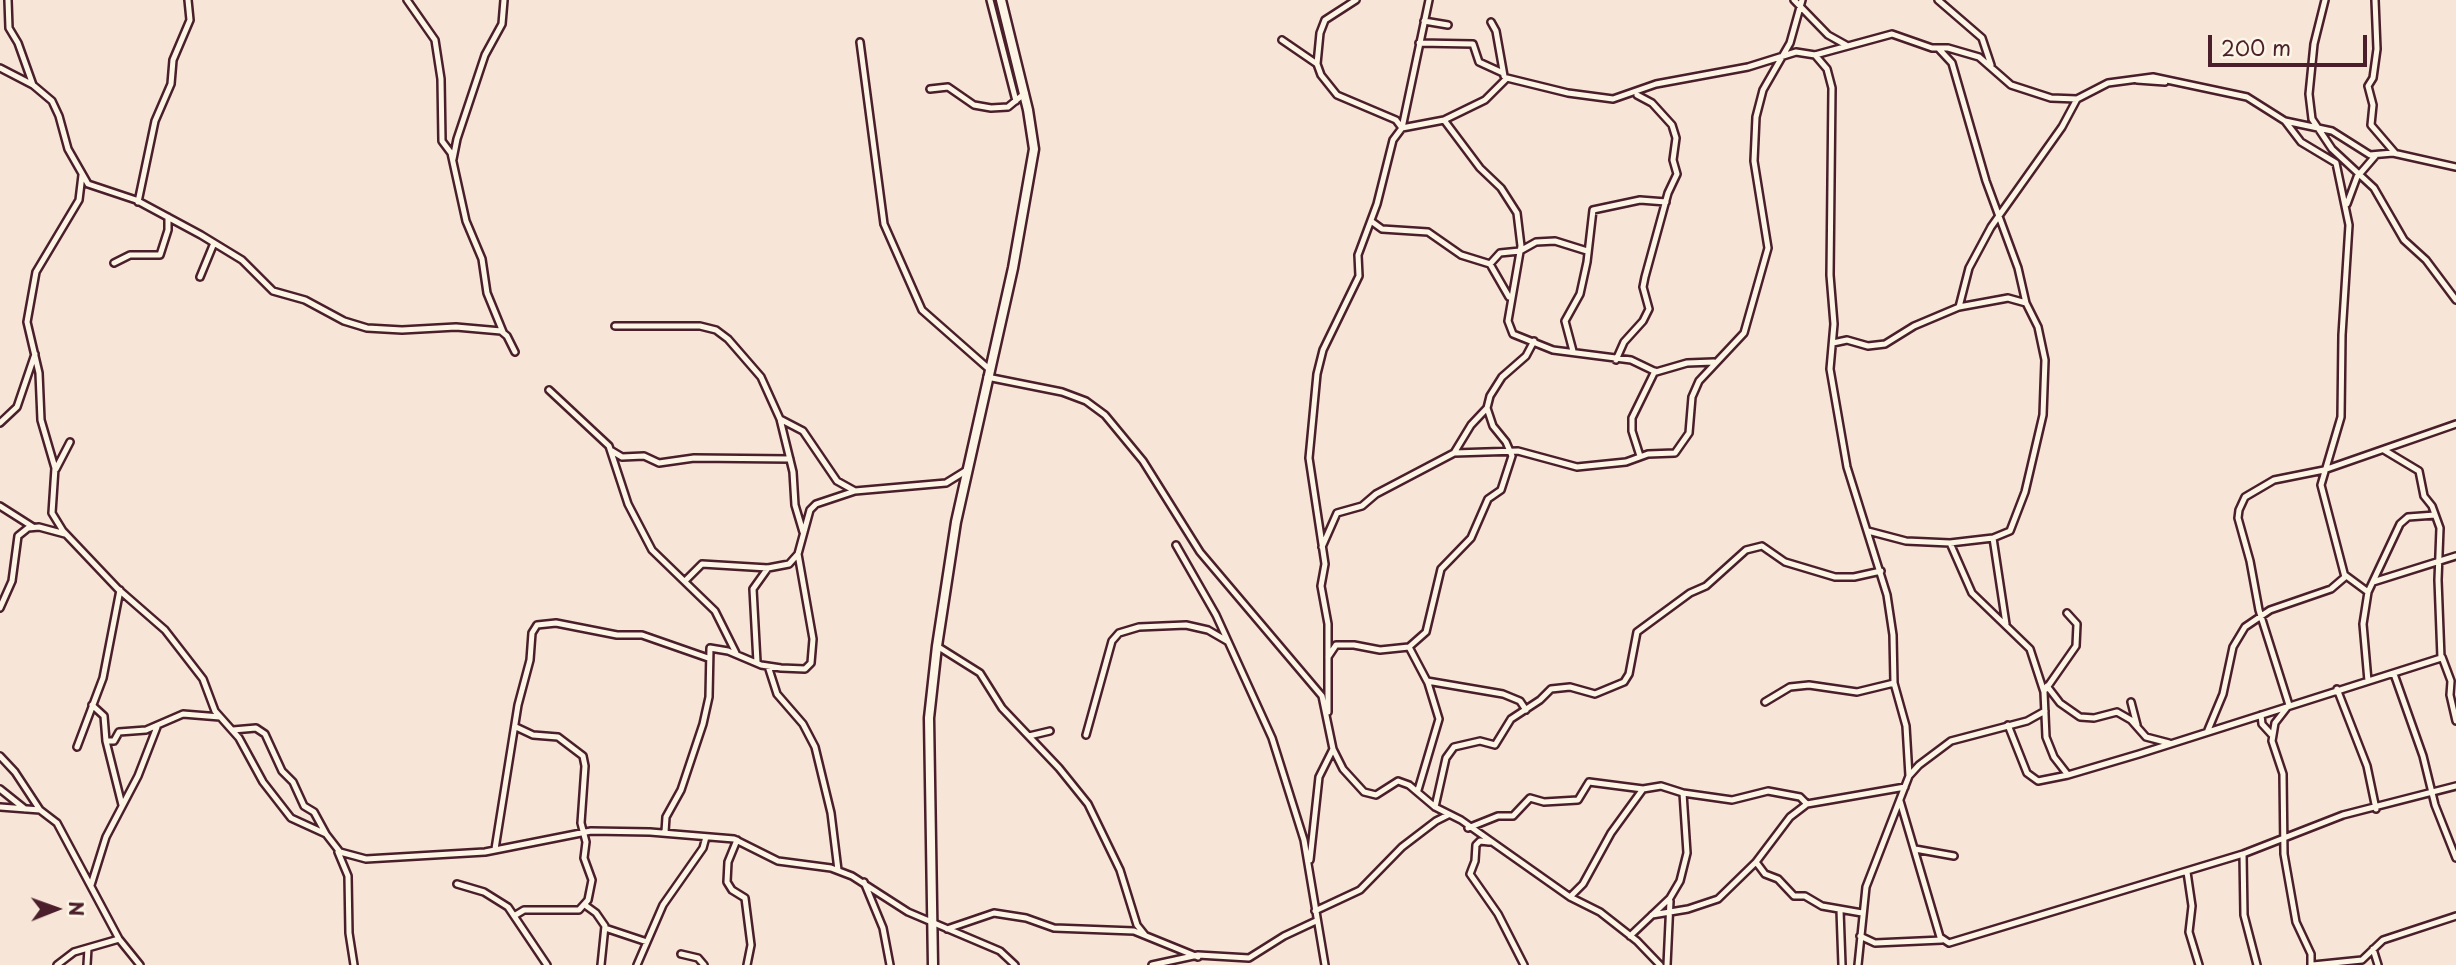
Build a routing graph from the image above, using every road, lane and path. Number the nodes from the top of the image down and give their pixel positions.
1 (8, 0) edge
2 (188, 0) edge
3 (407, 0) edge
4 (505, 0) edge
5 (990, 0) edge
6 (1001, 0) edge
7 (1356, 0) edge
8 (1429, 0) edge
9 (1794, 0) edge
10 (1938, 0) edge
11 (2325, 0) edge
12 (2375, 0) edge
13 (1801, 3) edge
14 (1424, 21) junction
15 (1491, 22) dead end
16 (1448, 25) dead end
17 (1282, 40) dead end
18 (860, 42) dead end
19 (1419, 43) junction
20 (1846, 45) junction
21 (1932, 48) junction
22 (1948, 48) junction
23 (1815, 55) junction
24 (1950, 57) junction
25 (1784, 58) junction
26 (1317, 64) junction
27 (1992, 67) junction
28 (0, 68) edge
29 (1504, 76) junction
30 (33, 85) junction
31 (930, 89) dead end
32 (1024, 93) junction
33 (1637, 95) dead end
34 (2077, 99) junction
35 (1016, 101) junction
36 (1444, 120) junction
37 (2285, 121) junction
38 (1402, 128) junction
39 (2317, 128) junction
40 (2376, 155) junction
41 (2397, 155) junction
42 (453, 162) junction
43 (2456, 167) edge
44 (82, 175) junction
45 (2361, 175) junction
46 (138, 202) junction
47 (1666, 202) junction
48 (2346, 207) junction
49 (1999, 215) junction
50 (168, 217) junction
51 (1371, 221) junction
52 (215, 243) junction
53 (1520, 251) junction
54 (1587, 251) junction
55 (114, 263) dead end
56 (1490, 264) junction
57 (200, 278) dead end
58 (1510, 300) junction
59 (2456, 300) edge
60 (2026, 303) junction
61 (1959, 307) junction
62 (615, 326) dead end
63 (503, 332) junction
64 (1534, 341) junction
65 (1833, 344) junction
66 (1573, 351) junction
67 (515, 352) dead end
68 (35, 354) junction
69 (1616, 360) junction
70 (1714, 362) junction
71 (1655, 371) junction
72 (988, 373) junction
73 (549, 390) dead end
74 (1487, 408) junction
75 (780, 419) junction
76 (0, 424) edge
77 (2456, 424) edge
78 (70, 442) dead end
79 (1510, 450) junction
80 (2384, 450) junction
81 (612, 451) junction
82 (1454, 453) junction
83 (1640, 456) junction
84 (790, 459) junction
85 (968, 470) junction
86 (2324, 470) junction
87 (55, 471) junction
88 (855, 491) junction
89 (0, 506) edge
90 (2435, 515) junction
91 (34, 528) junction
92 (1868, 531) junction
93 (803, 532) junction
94 (66, 534) junction
95 (1993, 538) junction
96 (1950, 543) junction
97 (1176, 545) dead end
98 (1322, 547) junction
99 (798, 554) junction
100 (2456, 556) edge
101 (2438, 564) junction
102 (768, 568) junction
103 (1881, 571) junction
104 (2345, 575) junction
105 (685, 581) junction
106 (2373, 582) junction
107 (120, 590) junction
108 (2368, 592) junction
109 (0, 608) edge
110 (2067, 613) dead end
111 (2260, 616) junction
112 (2006, 625) junction
113 (1229, 643) junction
114 (937, 646) junction
115 (1409, 647) junction
116 (736, 653) junction
117 (708, 657) junction
118 (2442, 657) junction
119 (1326, 661) junction
120 (757, 663) junction
121 (768, 666) junction
122 (2394, 674) junction
123 (1427, 681) junction
124 (2368, 681) junction
125 (1894, 683) junction
126 (2045, 689) junction
127 (2337, 690) junction
128 (1765, 702) dead end
129 (2131, 702) dead end
130 (92, 705) junction
131 (2289, 705) junction
132 (1526, 710) junction
133 (2045, 711) junction
134 (2261, 715) junction
135 (220, 717) junction
136 (1327, 719) junction
137 (2456, 721) edge
138 (2008, 725) junction
139 (157, 727) junction
140 (516, 727) junction
141 (2138, 728) junction
142 (233, 730) junction
143 (2208, 730) junction
144 (1050, 731) dead end
145 (1086, 735) dead end
146 (2272, 735) junction
147 (1029, 736) junction
148 (106, 741) junction
149 (2169, 743) junction
150 (77, 747) dead end
151 (1333, 750) junction
152 (0, 756) edge
153 (2068, 775) junction
154 (1909, 776) junction
155 (2456, 786) edge
156 (1905, 787) junction
157 (0, 789) edge
158 (1643, 789) junction
159 (1418, 790) junction
160 (2433, 792) junction
161 (1683, 793) junction
162 (1900, 801) junction
163 (1807, 804) junction
164 (122, 805) junction
165 (0, 807) edge
166 (1435, 807) junction
167 (2376, 809) junction
168 (25, 810) junction
169 (40, 810) junction
170 (1448, 815) junction
171 (1468, 828) junction
172 (583, 832) junction
173 (665, 832) junction
174 (326, 834) junction
175 (706, 837) junction
176 (2284, 837) junction
177 (737, 840) junction
178 (1493, 843) junction
179 (336, 847) junction
180 (495, 849) junction
181 (1915, 849) junction
182 (2454, 849) edge
183 (2243, 854) junction
184 (1954, 856) dead end
185 (2456, 858) edge
186 (1756, 862) junction
187 (1309, 863) junction
188 (838, 870) junction
189 (2187, 872) junction
190 (864, 882) junction
191 (457, 884) dead end
192 (91, 885) junction
193 (1570, 897) junction
194 (1670, 898) junction
195 (585, 905) junction
196 (1840, 910) junction
197 (1315, 911) junction
198 (1862, 913) junction
199 (1668, 914) junction
200 (1652, 915) junction
201 (514, 916) junction
202 (2456, 916) edge
203 (1316, 921) junction
204 (932, 923) junction
205 (605, 928) junction
206 (947, 929) junction
207 (1145, 935) junction
208 (1630, 936) junction
209 (1860, 936) junction
210 (119, 939) junction
211 (1942, 940) junction
212 (647, 942) junction
213 (88, 948) junction
214 (2373, 949) junction
215 (681, 954) dead end
216 (1198, 957) junction
217 (57, 965) edge
218 (87, 965) edge
219 (140, 965) edge
220 (354, 965) edge
221 (547, 965) edge
222 (600, 965) edge
223 (637, 965) edge
224 (704, 965) edge
225 (747, 965) edge
226 (890, 965) edge
227 (933, 965) edge
228 (1015, 965) edge
229 (1152, 965) edge
230 (1325, 965) edge
231 (1524, 965) edge
232 (1660, 965) edge
233 (1667, 965) edge
234 (1842, 965) edge
235 (1858, 965) edge
236 (2199, 965) edge
237 (2257, 965) edge
238 (2312, 965) edge
239 (2378, 965) edge

1 - 30 street
2 - 46 street
3 - 42 street
4 - 42 street
5 - 35 street
6 - 32 main road
7 - 26 street
8 - 14 street
9 - 13 street
10 - 27 street
11 - 39 street
12 - 41 street
13 - 20 street
13 - 25 street
14 - 16 street
14 - 19 street
15 - 29 street
17 - 26 street
18 - 72 street
19 - 29 street
19 - 38 street
20 - 21 street
20 - 23 street
21 - 22 street
21 - 24 street
22 - 24 street
22 - 27 street
23 - 25 street
23 - 65 street
24 - 49 street
25 - 29 street
25 - 70 street
26 - 38 street
27 - 34 street
28 - 30 street
29 - 36 street
30 - 44 street
31 - 35 street
32 - 35 street
32 - 72 main road
33 - 47 street
34 - 37 street
34 - 49 street
36 - 38 street
36 - 53 street
37 - 39 street
37 - 48 street
38 - 51 street
39 - 40 street
39 - 45 street
40 - 41 street
40 - 45 street
41 - 43 street
42 - 63 street
44 - 46 street
44 - 68 street
45 - 48 street
45 - 59 street
46 - 50 street
47 - 54 street
47 - 69 street
48 - 86 street
49 - 60 street
49 - 61 street
50 - 52 street
50 - 55 street
51 - 56 street
51 - 98 street
52 - 57 street
52 - 63 street
53 - 54 street
53 - 56 street
53 - 58 street
54 - 66 street
56 - 58 street
58 - 64 street
60 - 61 street
60 - 95 street
61 - 65 street
62 - 75 street
63 - 67 street
64 - 66 street
64 - 74 street
65 - 92 street
66 - 69 street
68 - 76 street
68 - 87 street
69 - 71 street
70 - 71 street
70 - 83 street
71 - 83 street
72 - 85 main road
72 - 136 street
73 - 81 street
74 - 79 street
74 - 82 street
75 - 84 street
75 - 88 street
77 - 80 street
78 - 87 street
79 - 82 street
79 - 83 street
79 - 115 street
80 - 86 street
80 - 90 street
81 - 84 street
81 - 105 street
82 - 98 street
84 - 93 street
85 - 88 street
85 - 114 main road
86 - 104 street
86 - 111 street
87 - 94 street
88 - 93 street
89 - 91 street
90 - 101 street
90 - 106 street
91 - 94 street
91 - 109 street
92 - 96 street
92 - 103 street
93 - 99 street
94 - 107 street
95 - 96 street
95 - 112 street
96 - 112 street
97 - 113 street
98 - 119 street
99 - 102 street
99 - 121 street
100 - 101 street
101 - 106 street
101 - 118 street
102 - 105 street
102 - 120 street
103 - 125 street
103 - 132 street
104 - 108 street
104 - 111 street
105 - 116 street
106 - 108 street
107 - 130 street
107 - 135 street
108 - 124 street
110 - 126 street
111 - 131 street
111 - 143 street
112 - 126 street
113 - 145 street
113 - 187 street
114 - 147 street
114 - 204 main road
115 - 119 street
115 - 123 street
116 - 117 street
116 - 120 street
117 - 140 street
117 - 173 street
118 - 122 street
118 - 137 street
119 - 136 street
120 - 121 street
121 - 188 street
122 - 124 street
122 - 160 street
123 - 132 street
123 - 159 street
124 - 127 street
125 - 128 street
125 - 154 street
126 - 133 street
126 - 141 street
127 - 131 street
127 - 167 street
129 - 141 street
130 - 148 street
130 - 150 street
131 - 134 street
131 - 146 street
132 - 166 street
133 - 138 street
133 - 153 street
134 - 143 street
134 - 146 street
135 - 139 street
135 - 142 street
136 - 151 street
138 - 153 street
138 - 154 street
139 - 148 street
139 - 164 street
140 - 172 street
140 - 180 street
141 - 149 street
142 - 174 street
142 - 174 street
143 - 149 street
144 - 147 street
146 - 176 street
147 - 207 street
148 - 164 street
149 - 153 street
151 - 159 street
151 - 187 street
152 - 169 street
154 - 156 street
155 - 160 street
156 - 162 street
156 - 163 street
157 - 168 street
158 - 161 street
158 - 171 street
158 - 193 street
159 - 166 street
160 - 167 street
160 - 182 street
161 - 163 street
161 - 194 street
162 - 181 street
162 - 198 street
163 - 186 street
164 - 192 street
165 - 168 street
166 - 170 street
167 - 176 street
168 - 169 street
169 - 192 street
170 - 171 street
170 - 197 street
171 - 178 street
172 - 173 street
172 - 180 street
172 - 195 street
173 - 175 street
174 - 179 street
175 - 177 street
175 - 212 street
176 - 183 street
176 - 238 street
177 - 188 street
177 - 225 street
178 - 193 street
178 - 231 street
179 - 180 street
179 - 220 street
181 - 184 street
181 - 211 street
182 - 185 street
183 - 189 street
183 - 237 street
186 - 196 street
186 - 199 street
187 - 197 street
188 - 190 street
189 - 211 street
189 - 236 street
190 - 204 street
190 - 226 street
191 - 201 street
192 - 210 street
193 - 208 street
194 - 199 street
194 - 200 street
195 - 201 street
195 - 205 street
196 - 198 street
196 - 234 street
197 - 203 street
198 - 209 street
199 - 200 street
199 - 233 street
200 - 208 street
201 - 221 street
202 - 214 street
203 - 216 street
203 - 230 street
204 - 206 street
204 - 227 main road
205 - 212 street
205 - 222 street
206 - 207 street
206 - 228 street
207 - 216 street
208 - 232 street
209 - 211 street
209 - 235 street
210 - 213 street
210 - 219 street
212 - 223 street
213 - 217 street
213 - 218 street
214 - 238 street
214 - 239 street
215 - 224 street
216 - 229 street

